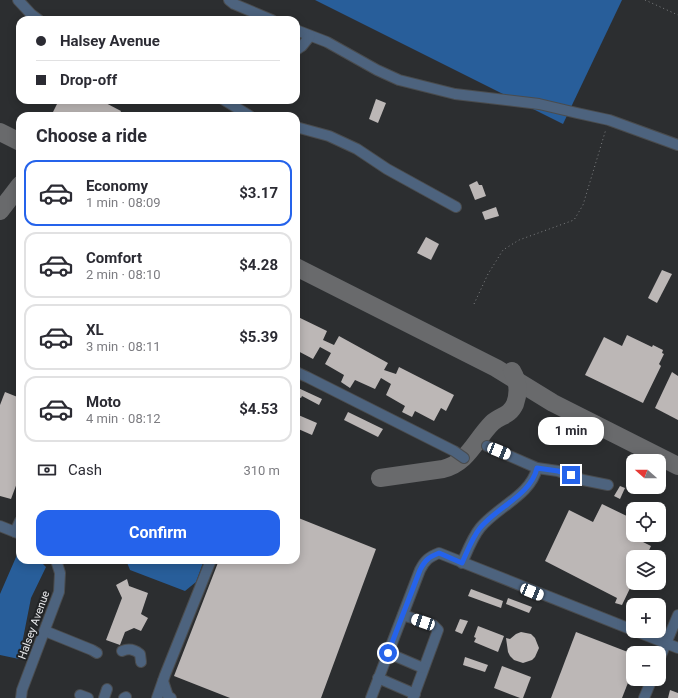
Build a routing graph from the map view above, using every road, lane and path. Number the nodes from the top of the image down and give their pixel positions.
1 (19, 0) edge
2 (229, 0) edge
3 (645, 0) edge
4 (678, 15) edge
5 (34, 16) edge
6 (262, 16) edge
7 (300, 32) edge
8 (310, 36) junction
9 (300, 47) edge
10 (231, 104) edge
11 (244, 112) edge
12 (609, 120) junction
13 (300, 128) edge
14 (678, 145) edge
15 (456, 207) dead end
16 (474, 304) dead end
17 (300, 374) edge
18 (487, 446) dead end
19 (464, 458) dead end
20 (537, 468) junction
21 (608, 485) dead end
22 (0, 526) edge
23 (16, 533) edge
24 (462, 563) junction
25 (57, 564) edge
26 (209, 564) edge
27 (403, 615) junction
28 (678, 616) edge
29 (46, 631) junction
30 (665, 644) junction
31 (678, 648) edge
32 (122, 651) dead end
33 (97, 653) dead end
34 (388, 653) junction
35 (141, 662) dead end
36 (423, 668) junction
37 (378, 678) junction
38 (163, 681) junction
39 (649, 686) edge
40 (414, 696) edge
41 (21, 698) edge
42 (157, 698) edge
43 (171, 698) edge
44 (371, 698) edge
45 (644, 698) edge

1 - 5 street
2 - 6 street
3 - 4 path
7 - 8 street
8 - 9 street
8 - 12 street
10 - 11 street
12 - 14 street
12 - 16 path
13 - 15 street
17 - 19 street
18 - 20 street
20 - 21 street
20 - 24 street
22 - 23 street
24 - 27 street
24 - 30 street
25 - 29 street, Halsey Avenue
26 - 38 street
27 - 34 street
27 - 36 street
28 - 30 street
29 - 33 street
29 - 41 street, Halsey Avenue
30 - 31 street
32 - 35 street
34 - 36 street
34 - 37 street
36 - 40 street
37 - 40 street
37 - 44 street
38 - 42 street
38 - 43 street
39 - 45 street

